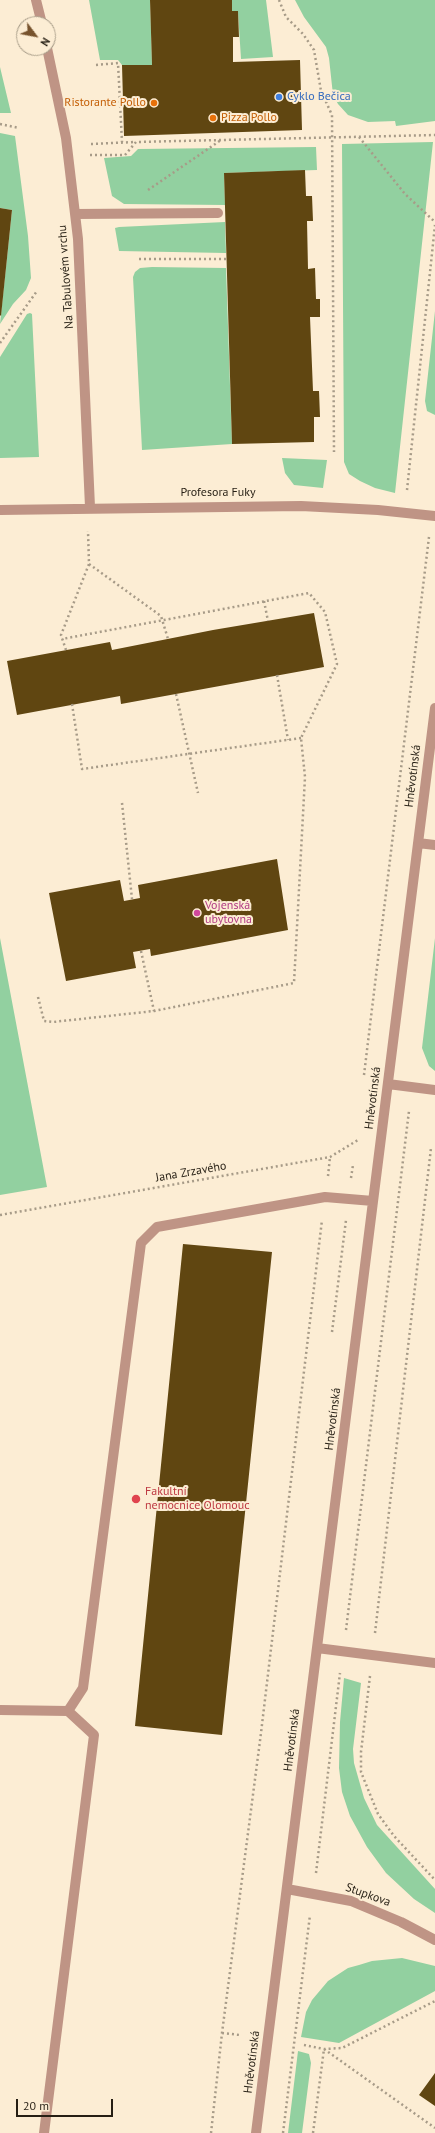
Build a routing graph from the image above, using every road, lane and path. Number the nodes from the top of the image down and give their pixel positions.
1 (36, 0) edge
2 (279, 0) edge
3 (40, 16) edge
4 (49, 56) edge
5 (96, 65) dead end
6 (0, 124) edge
7 (19, 128) dead end
8 (435, 135) edge
9 (333, 137) junction
10 (358, 137) junction
11 (222, 140) junction
12 (122, 142) junction
13 (136, 142) junction
14 (91, 144) dead end
15 (87, 155) dead end
16 (146, 192) dead end
17 (218, 213) dead end
18 (75, 214) junction
19 (435, 222) edge
20 (435, 225) edge
21 (139, 259) dead end
22 (226, 260) dead end
23 (37, 291) dead end
24 (0, 343) edge
25 (334, 452) dead end
26 (90, 507) junction
27 (0, 510) edge
28 (405, 513) junction
29 (435, 516) edge
30 (88, 526) dead end
31 (88, 564) junction
32 (264, 601) junction
33 (162, 619) junction
34 (268, 621) dead end
35 (62, 639) junction
36 (168, 639) dead end
37 (66, 650) dead end
38 (277, 674) dead end
39 (176, 694) dead end
40 (72, 704) dead end
41 (435, 708) edge
42 (301, 738) junction
43 (288, 740) junction
44 (189, 754) junction
45 (198, 793) dead end
46 (122, 804) dead end
47 (418, 843) junction
48 (435, 845) edge
49 (132, 899) dead end
50 (141, 950) dead end
51 (38, 997) dead end
52 (154, 1011) junction
53 (364, 1076) dead end
54 (388, 1084) junction
55 (412, 1087) junction
56 (435, 1090) edge
57 (357, 1139) junction
58 (381, 1142) junction
59 (356, 1147) dead end
60 (431, 1148) dead end
61 (354, 1162) dead end
62 (325, 1197) junction
63 (348, 1198) junction
64 (373, 1200) junction
65 (0, 1216) edge
66 (332, 1333) dead end
67 (317, 1648) junction
68 (343, 1651) junction
69 (372, 1655) junction
70 (435, 1663) edge
71 (370, 1673) dead end
72 (0, 1710) edge
73 (68, 1711) junction
74 (435, 1880) edge
75 (287, 1889) junction
76 (313, 1893) junction
77 (435, 1940) edge
78 (435, 2001) edge
79 (222, 2033) junction
80 (240, 2035) dead end
81 (304, 2046) dead end
82 (324, 2049) junction
83 (435, 2128) edge
84 (44, 2133) edge
85 (211, 2133) edge
86 (256, 2133) edge
87 (283, 2133) edge
88 (313, 2133) edge

1 - 3 street
2 - 9 path
4 - 18 street, Na Tabulovém vrchu
5 - 12 path
6 - 7 path
8 - 10 path
9 - 10 path
9 - 11 path
9 - 25 path
10 - 19 path
11 - 13 path
11 - 16 path
12 - 13 path
12 - 14 path
13 - 15 path
17 - 18 street
18 - 26 street, Na Tabulovém vrchu
20 - 28 path
21 - 22 path
23 - 24 path
26 - 27 street, Profesora Fuky
26 - 28 street, Profesora Fuky
28 - 29 street, Profesora Fuky
28 - 53 path
30 - 31 path
31 - 33 path
31 - 35 path
32 - 33 path
32 - 34 path
32 - 42 path
33 - 35 path
33 - 36 path
35 - 37 path
38 - 43 path
39 - 44 path
40 - 44 path
41 - 47 street, Hněvotínská
42 - 43 path
42 - 52 path
43 - 44 path
44 - 45 path
46 - 49 path
47 - 48 street
47 - 54 street, Hněvotínská
50 - 52 path
51 - 52 path
54 - 55 street
54 - 58 street, Hněvotínská
55 - 56 street
55 - 68 path
57 - 58 path
57 - 59 path
57 - 65 path, Jana Zrzavého
58 - 64 street, Hněvotínská
60 - 69 path
61 - 63 path
62 - 63 street
62 - 73 street
62 - 79 path
63 - 64 street
63 - 66 path
64 - 67 street, Hněvotínská
67 - 68 street
67 - 75 street, Hněvotínská
68 - 69 street
68 - 76 path
69 - 70 street
71 - 74 path
72 - 73 street
73 - 84 street
75 - 76 street, Stupkova
75 - 86 street, Hněvotínská
76 - 77 street, Stupkova
76 - 87 path
78 - 82 path
79 - 80 path
79 - 85 path
81 - 82 path
82 - 83 path
82 - 88 path

